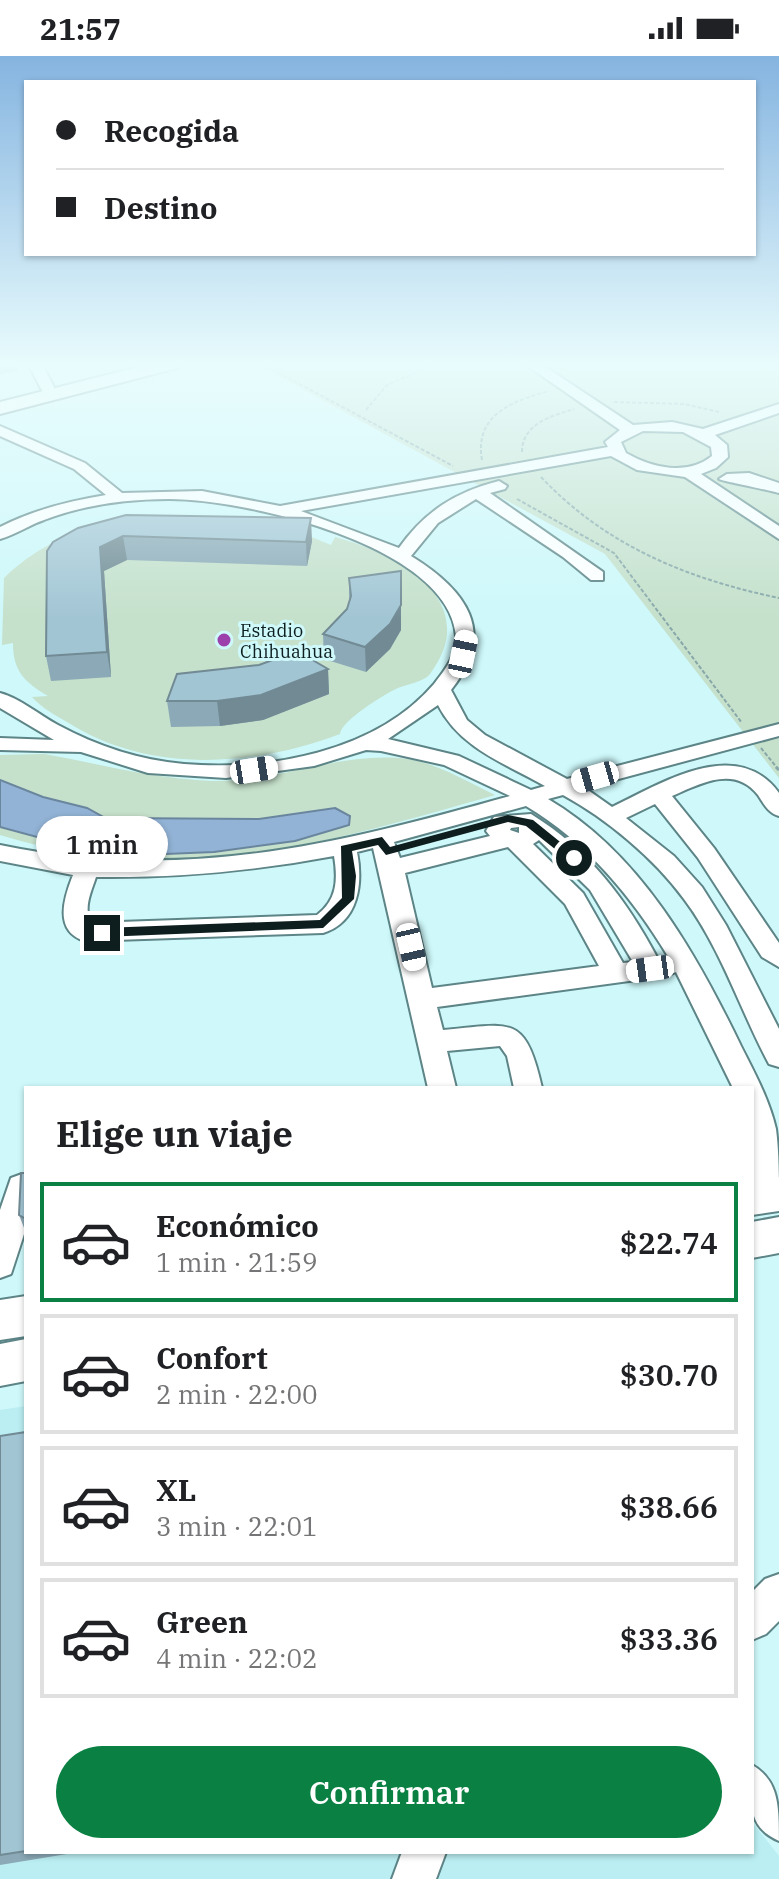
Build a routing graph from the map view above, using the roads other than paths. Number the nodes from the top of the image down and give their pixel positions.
1 (41, 449) edge
2 (617, 449) edge
3 (719, 449) edge
4 (621, 456) junction
5 (707, 466) junction
6 (687, 471) junction
7 (536, 472) junction
8 (727, 479) junction
9 (779, 488) edge
10 (478, 493) junction
11 (118, 498) junction
12 (766, 504) dead end
13 (283, 510) junction
14 (0, 534) edge
15 (779, 534) edge
16 (402, 556) junction
17 (597, 576) dead end
18 (442, 692) junction
19 (0, 699) edge
20 (779, 730) edge
21 (362, 743) junction
22 (0, 744) edge
23 (91, 749) junction
24 (565, 786) junction
25 (659, 794) junction
26 (530, 797) junction
27 (779, 809) edge
28 (612, 816) junction
29 (515, 832) junction
30 (345, 849) junction
31 (0, 853) edge
32 (387, 853) junction
33 (87, 869) junction
34 (605, 891) junction
35 (574, 899) junction
36 (779, 958) edge
37 (685, 964) junction
38 (650, 969) junction
39 (616, 973) junction
40 (423, 999) junction
41 (432, 1042) junction
42 (779, 1056) edge
43 (442, 1086) edge
44 (528, 1086) edge
45 (746, 1086) edge
46 (754, 1105) edge
47 (22, 1187) edge
48 (766, 1196) edge
49 (779, 1235) edge
50 (754, 1240) edge
51 (0, 1264) edge
52 (24, 1316) edge
53 (0, 1320) edge
54 (24, 1360) edge
55 (0, 1365) edge
56 (779, 1593) edge
57 (754, 1618) edge
58 (754, 1788) edge
59 (779, 1819) edge
60 (423, 1854) edge
61 (414, 1879) edge

1 - 11 street
2 - 4 street
3 - 5 street
4 - 6 street
4 - 7 street
5 - 6 street
5 - 8 street
6 - 15 street
7 - 10 street
7 - 13 street
8 - 9 street
8 - 12 street
10 - 16 street
10 - 17 street
11 - 13 street
11 - 14 street
13 - 16 street
16 - 18 street
18 - 21 street
18 - 24 street
19 - 23 street
20 - 24 street
21 - 23 street
21 - 26 street
22 - 23 street
24 - 26 street
24 - 28 street
25 - 27 street
25 - 28 street
25 - 36 street
26 - 32 street
26 - 37 street
28 - 42 street
29 - 32 street
29 - 34 street
29 - 35 street
30 - 32 street
30 - 33 street
30 - 33 street
31 - 33 street
32 - 40 street
34 - 35 street
34 - 38 street
35 - 39 street
37 - 38 street
37 - 45 street
38 - 39 street
39 - 40 street
40 - 41 street
41 - 43 street
41 - 44 street
46 - 48 street
47 - 51 street
49 - 50 main road
52 - 53 main road
54 - 55 main road
56 - 57 street
58 - 59 street
60 - 61 street

